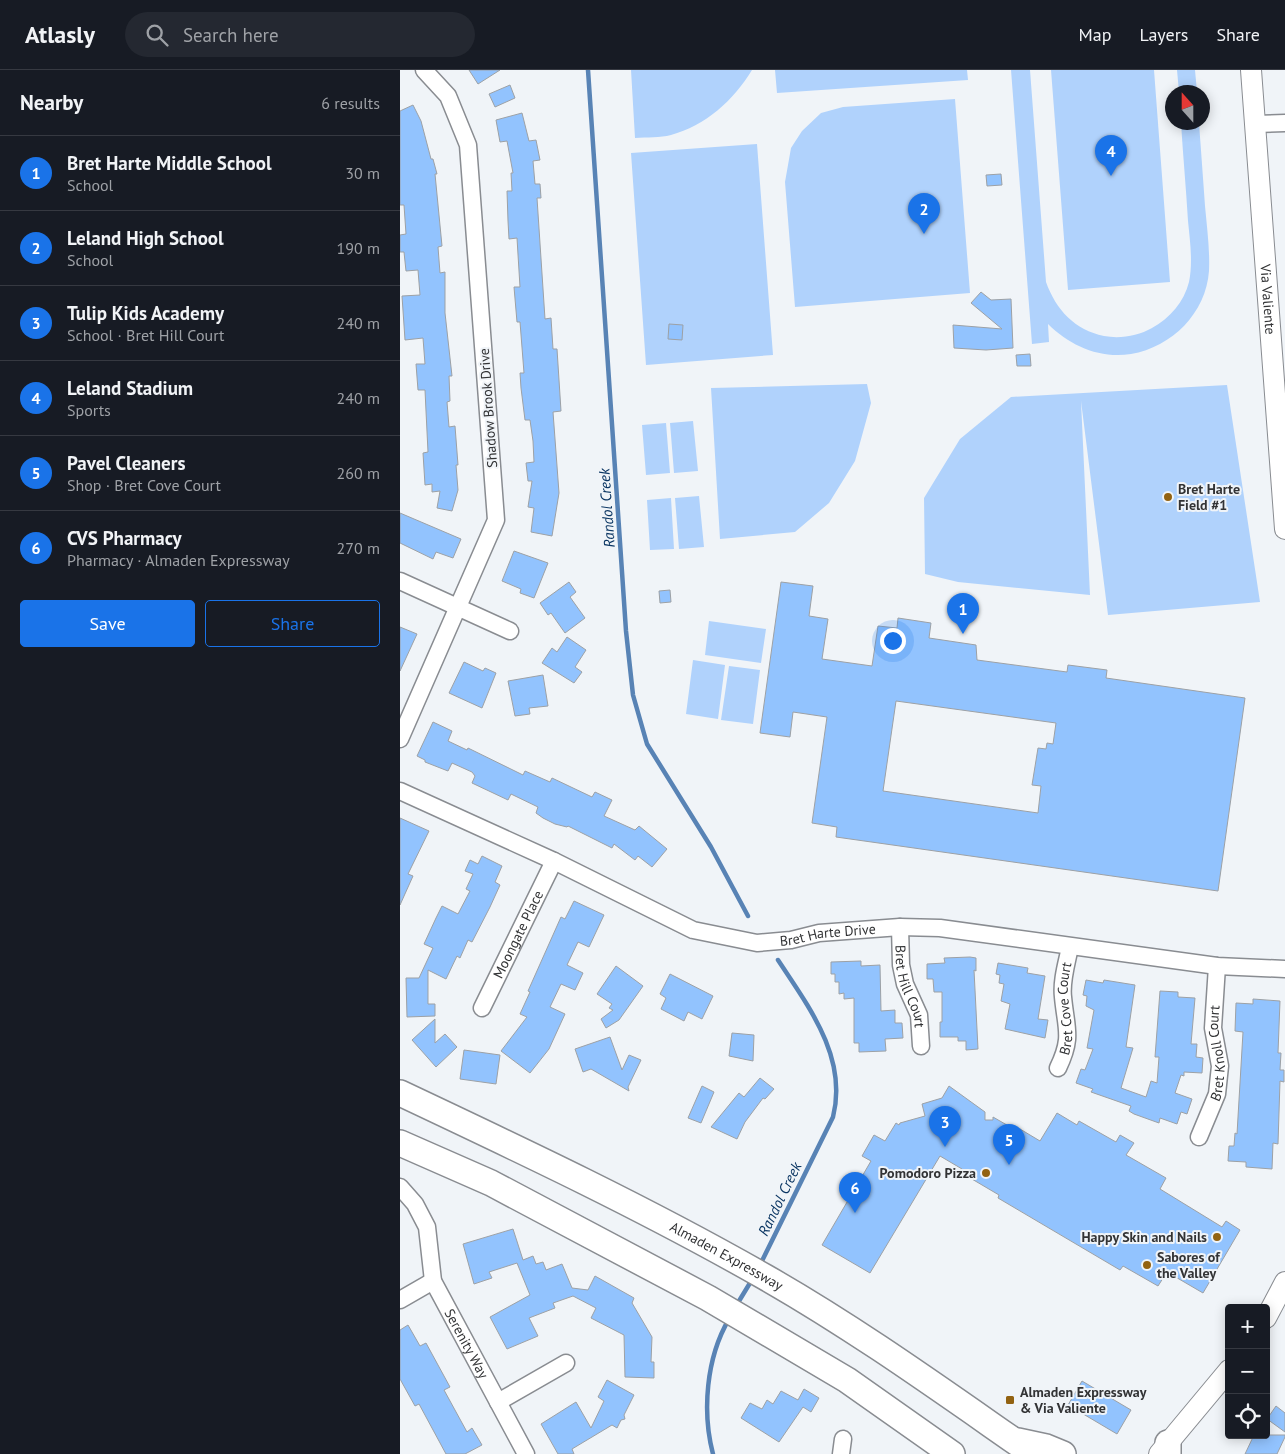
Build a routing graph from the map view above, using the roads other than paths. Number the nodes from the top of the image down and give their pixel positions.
1 (424, 70) edge
2 (1251, 70) edge
3 (1285, 123) edge
4 (1255, 124) junction
5 (1281, 419) edge
6 (1285, 529) edge
7 (400, 581) edge
8 (458, 610) junction
9 (510, 631) dead end
10 (400, 739) edge
11 (400, 791) edge
12 (554, 861) junction
13 (900, 927) junction
14 (1070, 947) junction
15 (1217, 966) junction
16 (1285, 969) edge
17 (482, 1008) dead end
18 (921, 1046) dead end
19 (1058, 1068) dead end
20 (400, 1093) edge
21 (1199, 1137) dead end
22 (400, 1143) edge
23 (400, 1187) edge
24 (433, 1281) junction
25 (1285, 1282) edge
26 (400, 1300) edge
27 (1270, 1310) edge
28 (566, 1362) dead end
29 (1225, 1375) edge
30 (498, 1402) junction
31 (1012, 1440) junction
32 (1165, 1450) edge
33 (526, 1454) edge
34 (952, 1454) edge
35 (1033, 1454) edge
36 (1063, 1454) edge

1 - 8 street, Shadow Brook Drive
2 - 4 street, Via Valiente
3 - 4 street
4 - 5 street, Via Valiente
5 - 6 street, Via Valiente
7 - 8 street
8 - 9 street
8 - 10 street, Shadow Brook Drive
11 - 12 street, Bret Harte Drive
12 - 13 street, Bret Harte Drive
12 - 17 street, Moongate Place
13 - 14 street, Bret Harte Drive
13 - 18 street, Bret Hill Court
14 - 15 street, Bret Harte Drive
14 - 19 street, Bret Cove Court
15 - 16 street, Bret Harte Drive
15 - 21 street, Bret Knoll Court
20 - 31 main road, Almaden Expressway
22 - 34 main road
23 - 24 street, Serenity Way
24 - 26 street
24 - 30 street, Serenity Way
25 - 27 street
28 - 30 street
29 - 32 street
30 - 33 street, Serenity Way
31 - 35 main road, Almaden Expressway
31 - 36 main road

